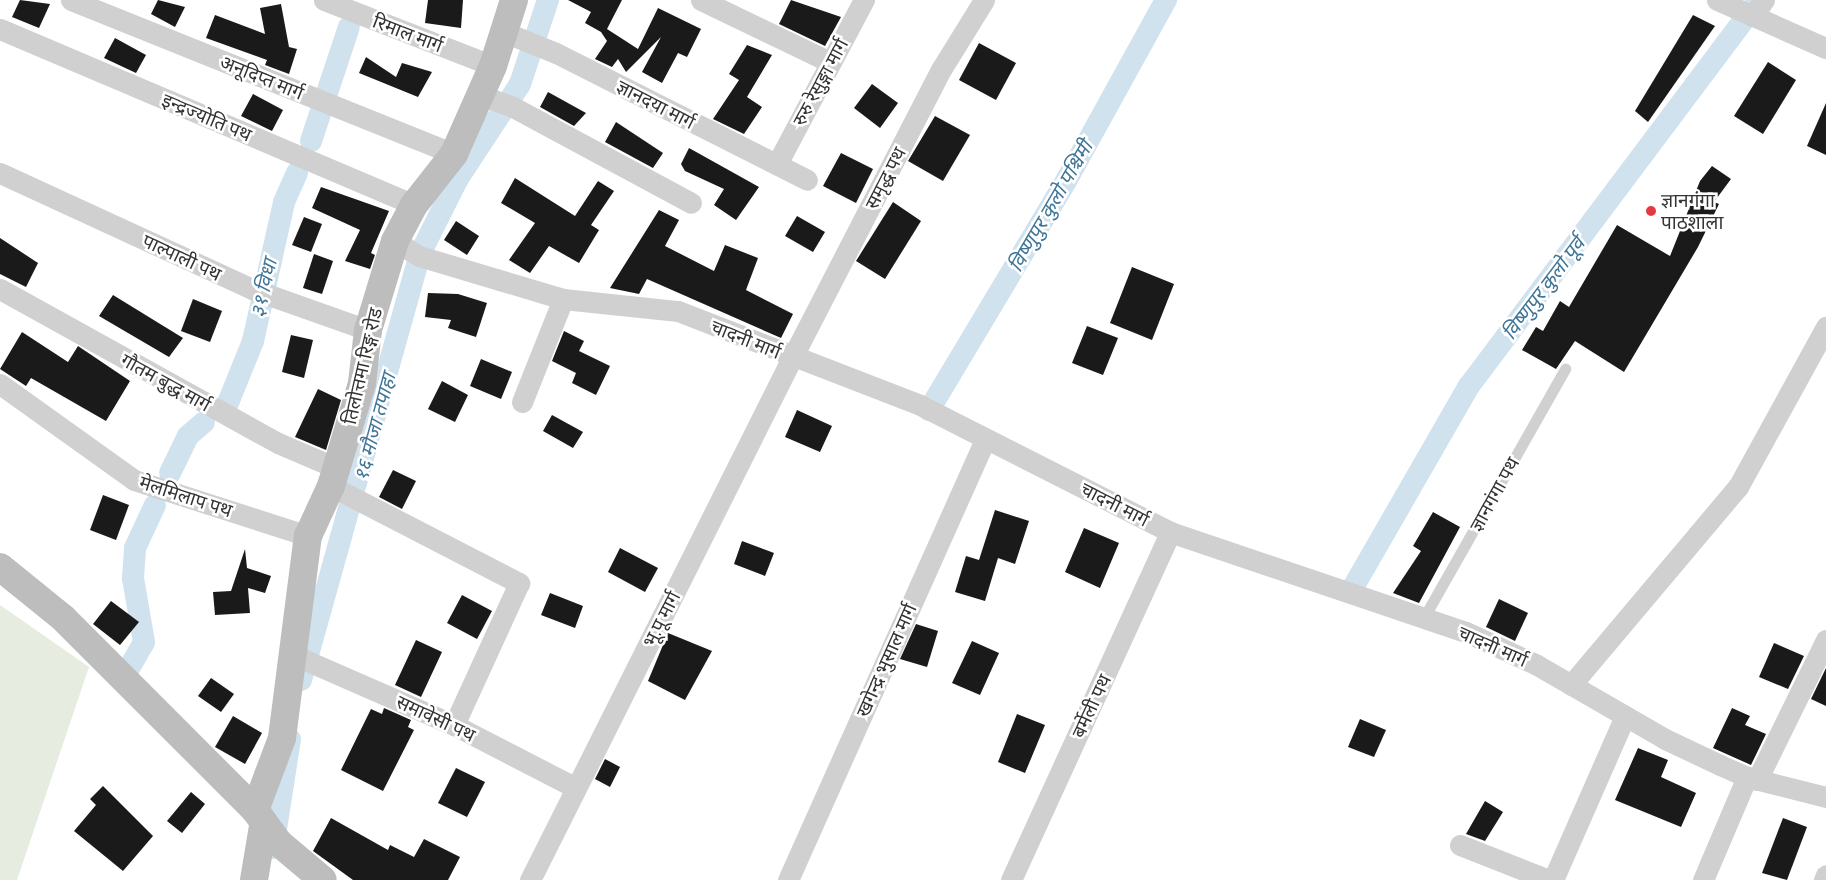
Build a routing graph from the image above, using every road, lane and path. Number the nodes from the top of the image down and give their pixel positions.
1 (71, 0) edge
2 (324, 0) edge
3 (514, 0) edge
4 (701, 0) edge
5 (864, 0) edge
6 (984, 0) edge
7 (1717, 0) edge
8 (1758, 8) edge
9 (0, 29) edge
10 (504, 32) junction
11 (1826, 48) edge
12 (830, 62) junction
13 (493, 66) junction
14 (480, 95) junction
15 (454, 154) junction
16 (777, 164) junction
17 (0, 174) edge
18 (807, 180) dead end
19 (691, 203) dead end
20 (414, 205) junction
21 (395, 241) junction
22 (0, 289) edge
23 (562, 299) junction
24 (1826, 327) edge
25 (368, 330) junction
26 (792, 358) junction
27 (1565, 369) dead end
28 (0, 384) edge
29 (522, 402) dead end
30 (985, 439) junction
31 (334, 477) junction
32 (1170, 532) junction
33 (308, 536) junction
34 (0, 567) edge
35 (1423, 619) junction
36 (1826, 640) edge
37 (296, 656) junction
38 (1571, 685) junction
39 (1625, 716) junction
40 (454, 725) junction
41 (1752, 778) junction
42 (574, 787) junction
43 (1826, 797) edge
44 (266, 827) junction
45 (1460, 845) dead end
46 (1826, 875) edge
47 (254, 880) edge
48 (323, 880) edge
49 (530, 880) edge
50 (788, 880) edge
51 (1011, 880) edge
52 (1548, 880) edge
53 (1553, 880) edge
54 (1703, 880) edge
55 (1824, 880) edge

1 - 15 street, अनूदिप्त मार्ग
2 - 13 street, रिमाल मार्ग
3 - 10 street, तिलोत्तमा रिङ्ग रोड
4 - 12 street
5 - 12 street, रुरु रेसुङ्गा मार्ग
6 - 26 street, समृद्ध पथ
7 - 8 street
8 - 11 street
9 - 20 street, इन्द्रज्योति पथ
10 - 13 street, तिलोत्तमा रिङ्ग रोड
10 - 16 street, ज्ञानदया मार्ग
12 - 16 street, रुरु रेसुङ्गा मार्ग
13 - 14 street, तिलोत्तमा रिङ्ग रोड
14 - 15 street, तिलोत्तमा रिङ्ग रोड
14 - 19 street
15 - 20 street, तिलोत्तमा रिङ्ग रोड
16 - 18 street, ज्ञानदया मार्ग
17 - 25 street, पाल्पाली पथ
20 - 21 street, तिलोत्तमा रिङ्ग रोड
21 - 23 street, चादनी मार्ग
21 - 25 street, तिलोत्तमा रिङ्ग रोड
22 - 31 street, गौतम बुद्ध मार्ग
23 - 26 street, चादनी मार्ग
23 - 29 street
24 - 38 street
25 - 31 street, तिलोत्तमा रिङ्ग रोड
26 - 30 street, चादनी मार्ग
26 - 42 street, भू.पू मार्ग
27 - 35 lane, ज्ञानगंगा पथ
28 - 33 street, मेलमिलाप पथ
30 - 32 street, चादनी मार्ग
30 - 50 street, खगेन्द्र भुसाल मार्ग
31 - 33 street, तिलोत्तमा रिङ्ग रोड
31 - 40 street, गौतम बुद्ध मार्ग
32 - 35 street, चादनी मार्ग
32 - 51 street, बर्मेली पथ
33 - 37 street, तिलोत्तमा रिङ्ग रोड
34 - 44 street
35 - 38 street, चादनी मार्ग
36 - 41 street
37 - 40 street, समावेसी पथ
37 - 44 street, तिलोत्तमा रिङ्ग रोड
38 - 39 street, चादनी मार्ग
39 - 41 street, चादनी मार्ग
39 - 53 street
40 - 42 street, समावेसी पथ
41 - 43 street, चादनी मार्ग
41 - 54 street
42 - 49 street, भू.पू मार्ग
44 - 47 street, तिलोत्तमा रिङ्ग रोड
44 - 48 street
45 - 52 street
46 - 55 street

